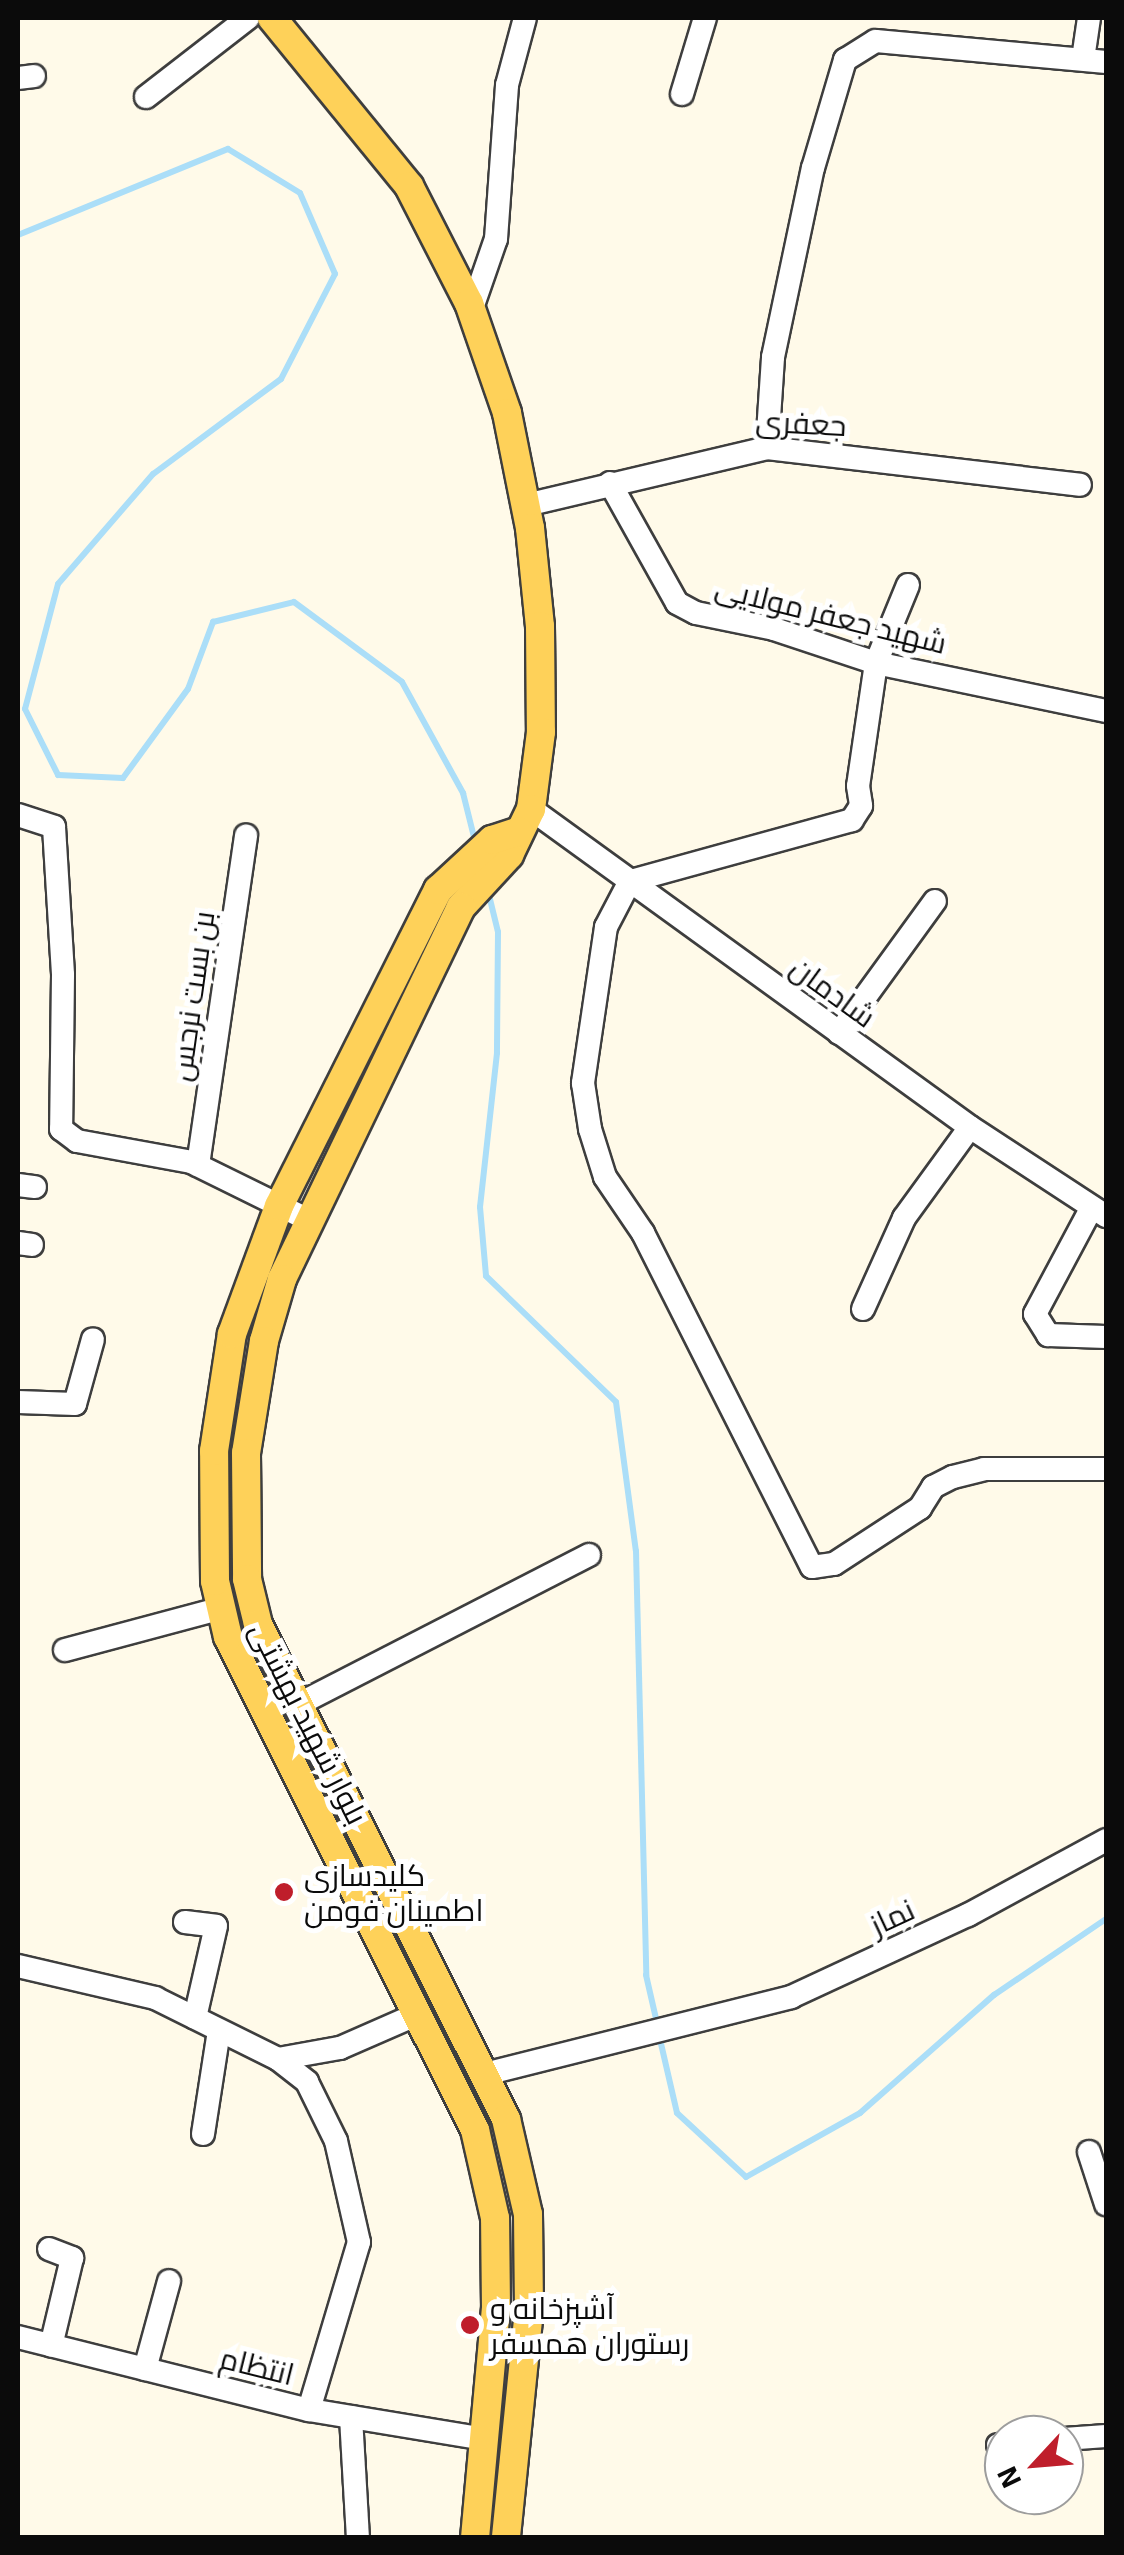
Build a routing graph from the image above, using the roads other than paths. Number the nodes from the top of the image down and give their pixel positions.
1 (248, 18) edge
2 (272, 18) edge
3 (525, 18) edge
4 (705, 18) edge
5 (1089, 18) edge
6 (1095, 61) edge
7 (682, 94) dead end
8 (146, 96) dead end
9 (471, 311) junction
10 (767, 448) junction
11 (610, 483) junction
12 (1080, 485) dead end
13 (526, 506) junction
14 (908, 585) dead end
15 (876, 664) junction
16 (1106, 711) edge
17 (18, 815) edge
18 (246, 834) dead end
19 (513, 834) junction
20 (630, 881) junction
21 (934, 901) dead end
22 (839, 1033) junction
23 (970, 1127) junction
24 (198, 1165) junction
25 (279, 1206) junction
26 (1099, 1212) edge
27 (308, 1220) junction
28 (863, 1310) dead end
29 (1106, 1337) edge
30 (92, 1339) dead end
31 (18, 1402) edge
32 (1106, 1469) edge
33 (588, 1555) dead end
34 (218, 1609) junction
35 (65, 1650) dead end
36 (299, 1704) junction
37 (361, 1826) junction
38 (1106, 1840) edge
39 (332, 1841) junction
40 (185, 1922) dead end
41 (18, 1966) edge
42 (420, 2013) junction
43 (195, 2018) junction
44 (219, 2030) junction
45 (278, 2059) junction
46 (485, 2074) junction
47 (203, 2134) dead end
48 (1089, 2152) dead end
49 (1106, 2204) edge
50 (49, 2249) dead end
51 (169, 2282) dead end
52 (18, 2337) edge
53 (51, 2346) junction
54 (145, 2370) junction
55 (309, 2410) junction
56 (351, 2417) junction
57 (484, 2439) junction
58 (358, 2538) edge
59 (476, 2538) edge
60 (506, 2538) edge

1 - 8 street
2 - 9 main road
3 - 9 street
4 - 7 street
5 - 6 street
6 - 10 street
9 - 13 main road
10 - 11 street, جعفری
10 - 12 street, جعفری
11 - 13 street, جعفری
11 - 15 street, شهید جعفر مولایی
13 - 19 main road
14 - 15 street
15 - 16 street, شهید جعفر مولایی
15 - 20 street
17 - 24 street
18 - 24 street, بن بست نرجس
19 - 20 street, شادمان
19 - 25 main road, بلوار شهید بهشتی
19 - 27 main road, بلوار شهید بهشتی
20 - 22 street, شادمان
20 - 32 street
21 - 22 street
22 - 23 street, شادمان
23 - 26 street, شادمان
23 - 28 street
24 - 25 street
25 - 27 street
25 - 34 main road, بلوار شهید بهشتی
26 - 29 street
27 - 36 main road, بلوار شهید بهشتی
30 - 31 street
33 - 36 street
34 - 35 street
34 - 39 main road, بلوار شهید بهشتی
36 - 37 main road, بلوار شهید بهشتی
37 - 39 main road
37 - 46 main road, بلوار شهید بهشتی
38 - 46 street, نماز
39 - 42 main road, بلوار شهید بهشتی
40 - 43 street
41 - 43 street
42 - 45 street
42 - 57 main road, بلوار شهید بهشتی
43 - 44 street
44 - 45 street
44 - 47 street
45 - 55 street
46 - 60 main road, بلوار شهید بهشتی
48 - 49 street
50 - 53 street
51 - 54 street
52 - 53 street, انتظام
53 - 54 street, انتظام
54 - 55 street, انتظام
55 - 56 street, انتظام
56 - 57 street, انتظام
56 - 58 street
57 - 59 main road, بلوار شهید بهشتی

